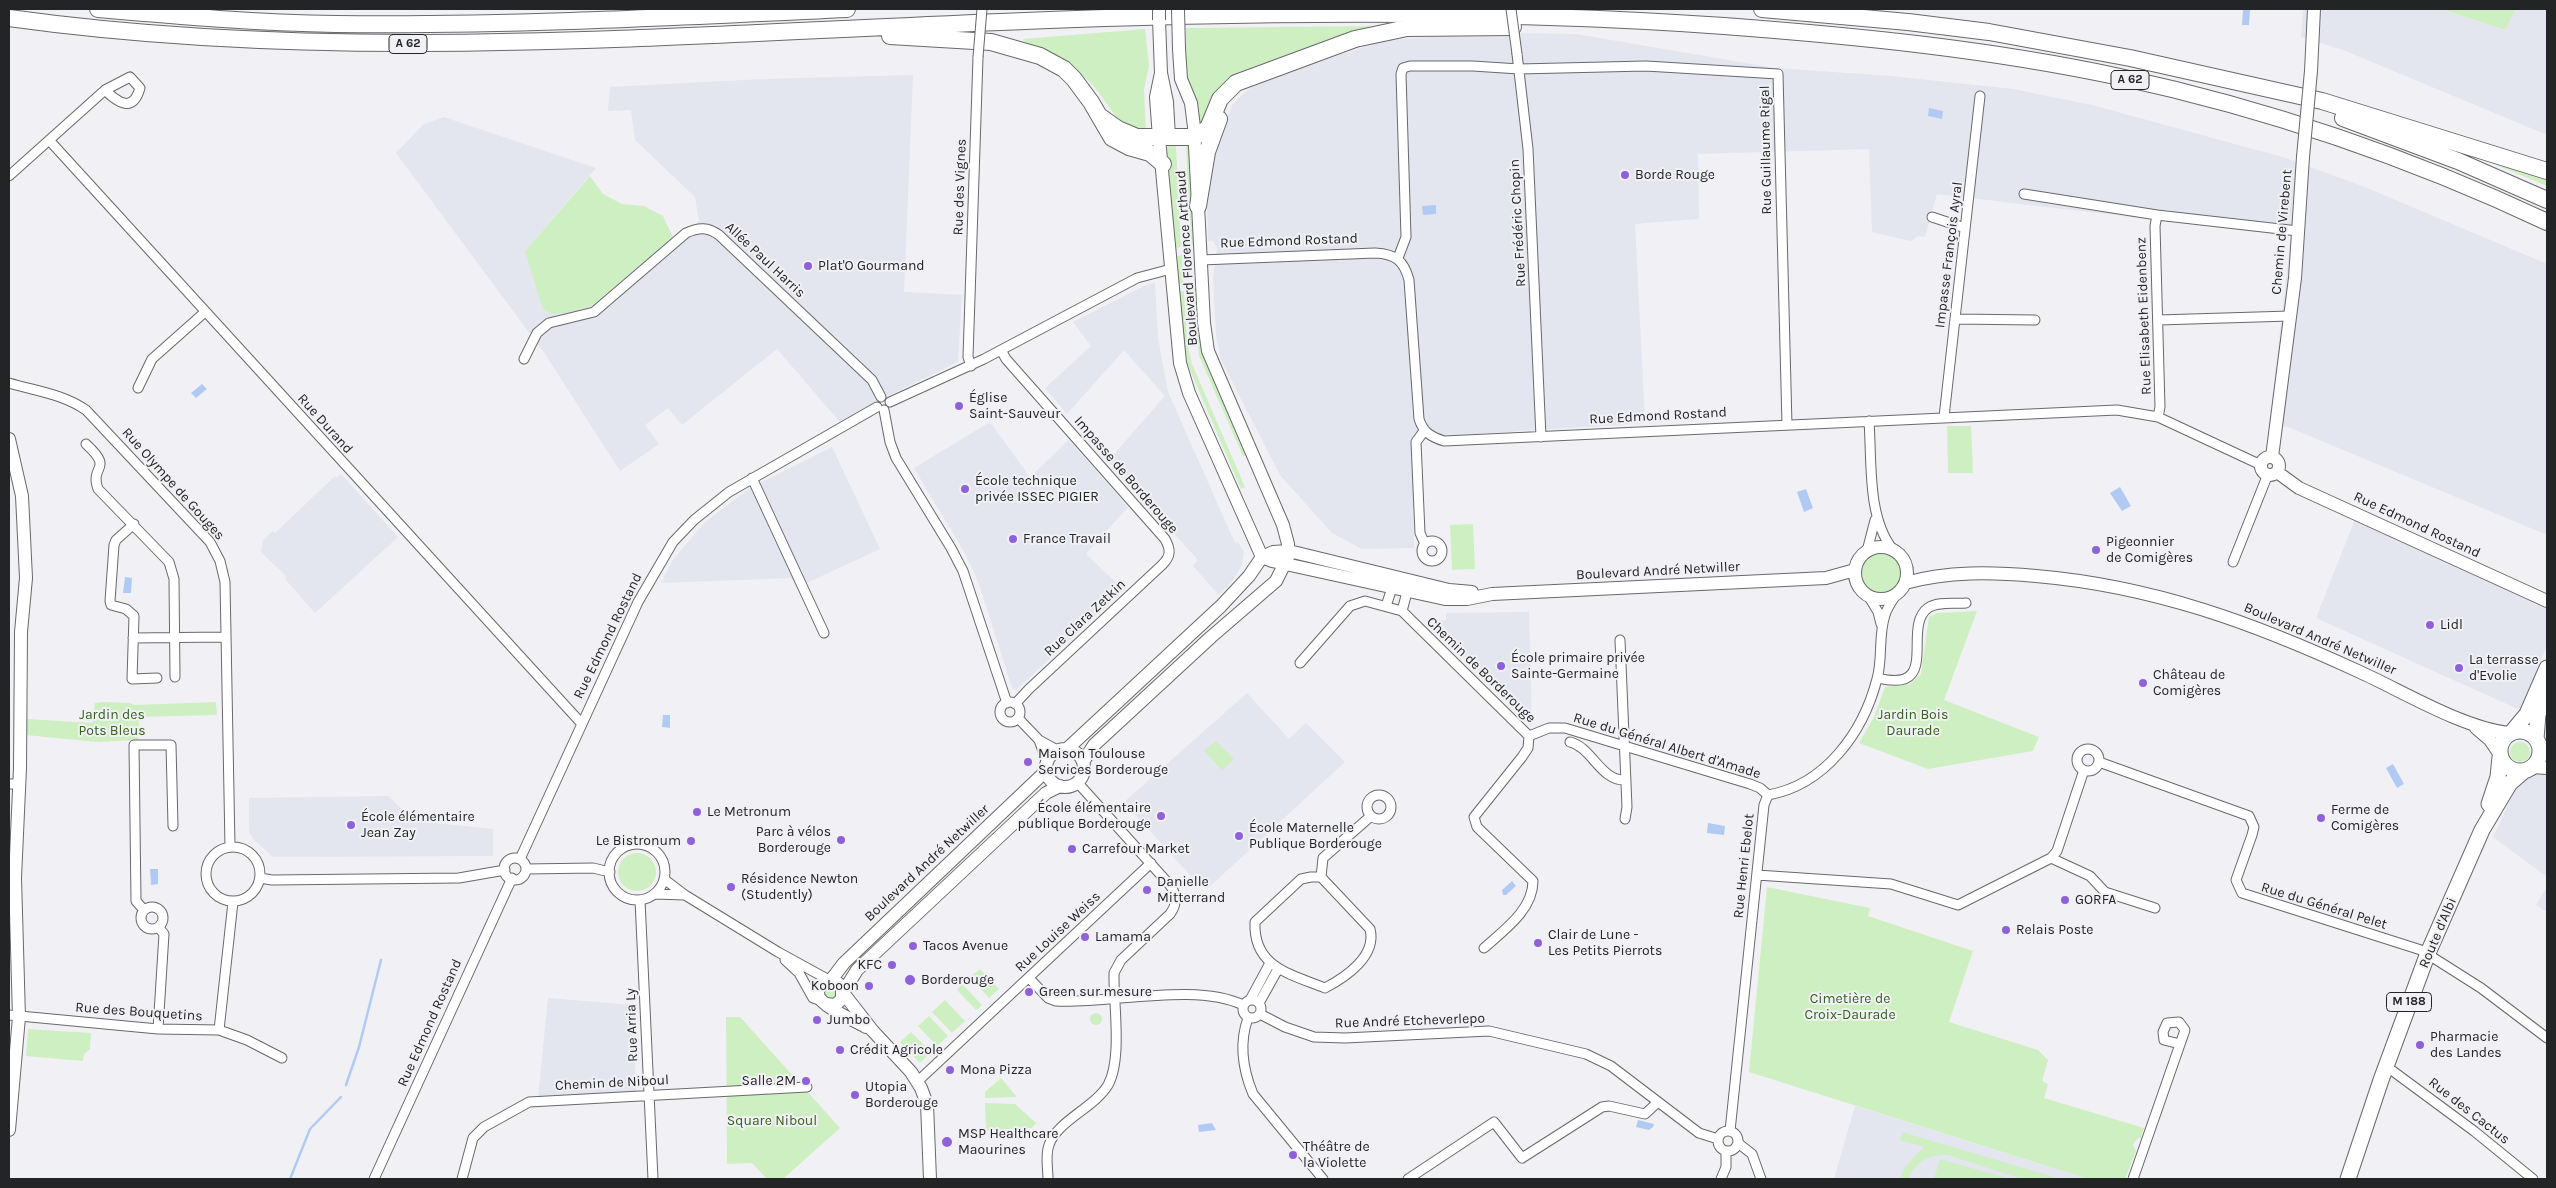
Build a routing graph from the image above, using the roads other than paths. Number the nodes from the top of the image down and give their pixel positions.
1 (98, 9) edge
2 (848, 9) edge
3 (982, 9) edge
4 (1159, 9) edge
5 (1178, 9) edge
6 (1511, 9) edge
7 (1762, 9) edge
8 (2314, 9) edge
9 (9, 18) edge
10 (1693, 24) junction
11 (808, 31) junction
12 (2156, 64) junction
13 (1519, 69) junction
14 (1244, 80) junction
15 (106, 90) dead end
16 (1980, 96) dead end
17 (1101, 117) junction
18 (1195, 137) junction
19 (1164, 138) junction
20 (49, 140) junction
21 (1162, 164) junction
22 (2547, 171) edge
23 (9, 176) edge
24 (2024, 194) dead end
25 (2547, 200) edge
26 (1198, 206) junction
27 (2158, 215) junction
28 (1932, 217) dead end
29 (2547, 222) edge
30 (1965, 228) junction
31 (2298, 231) junction
32 (1398, 258) junction
33 (1201, 260) junction
34 (1171, 269) junction
35 (205, 312) junction
36 (2290, 316) junction
37 (1955, 319) junction
38 (2035, 320) dead end
39 (2158, 320) junction
40 (1001, 350) junction
41 (524, 359) dead end
42 (971, 366) junction
43 (9, 383) edge
44 (138, 388) dead end
45 (881, 397) junction
46 (890, 402) junction
47 (881, 409) junction
48 (2158, 416) junction
49 (1944, 417) junction
50 (1869, 421) junction
51 (1786, 425) junction
52 (1424, 431) junction
53 (1541, 437) junction
54 (9, 439) edge
55 (86, 444) dead end
56 (2269, 470) junction
57 (752, 478) junction
58 (1876, 517) junction
59 (134, 524) junction
60 (1425, 544) dead end
61 (1289, 550) junction
62 (1893, 550) junction
63 (1170, 551) joint
64 (1867, 551) junction
65 (1262, 557) junction
66 (2233, 562) dead end
67 (1286, 564) junction
68 (1906, 567) junction
69 (1855, 570) junction
70 (1942, 575) junction
71 (1826, 578) junction
72 (1905, 583) junction
73 (1392, 588) junction
74 (1859, 588) junction
75 (1407, 592) junction
76 (1492, 594) junction
77 (1896, 595) junction
78 (1869, 597) junction
79 (2547, 601) edge
80 (1966, 603) dead end
81 (1386, 606) junction
82 (1402, 611) junction
83 (1882, 626) junction
84 (824, 633) dead end
85 (225, 637) junction
86 (133, 638) junction
87 (176, 638) junction
88 (1620, 640) dead end
89 (1300, 663) dead end
90 (2547, 668) edge
91 (175, 677) dead end
92 (157, 678) dead end
93 (1878, 678) junction
94 (2547, 693) edge
95 (1011, 704) junction
96 (1018, 718) junction
97 (582, 724) junction
98 (2472, 725) junction
99 (2511, 732) junction
100 (1529, 736) junction
101 (1039, 740) junction
102 (1570, 742) dead end
103 (2541, 745) edge
104 (1624, 746) junction
105 (1062, 750) junction
106 (2500, 755) junction
107 (1083, 762) junction
108 (2099, 762) junction
109 (1047, 766) junction
110 (2534, 769) edge
111 (2084, 770) junction
112 (1626, 780) junction
113 (1077, 782) junction
114 (14, 784) edge
115 (1060, 786) junction
116 (1768, 795) junction
117 (1371, 816) dead end
118 (1625, 818) dead end
119 (173, 826) dead end
120 (2482, 830) junction
121 (230, 847) junction
122 (2051, 858) junction
123 (520, 859) junction
124 (1151, 863) junction
125 (526, 869) junction
126 (505, 870) junction
127 (610, 872) junction
128 (1757, 875) junction
129 (1321, 877) junction
130 (260, 878) junction
131 (512, 878) junction
132 (664, 879) junction
133 (655, 894) junction
134 (685, 895) junction
135 (640, 900) junction
136 (233, 902) junction
137 (2155, 908) dead end
138 (144, 910) junction
139 (159, 928) junction
140 (1484, 948) dead end
141 (778, 952) junction
142 (2428, 954) junction
143 (1270, 963) junction
144 (1278, 969) junction
145 (1029, 978) junction
146 (830, 980) junction
147 (844, 993) junction
148 (1114, 997) junction
149 (824, 1003) junction
150 (1251, 1003) junction
151 (1260, 1014) junction
152 (14, 1016) edge
153 (1248, 1018) junction
154 (158, 1029) junction
155 (219, 1030) junction
156 (872, 1030) junction
157 (2547, 1038) edge
158 (2180, 1044) junction
159 (282, 1058) dead end
160 (2386, 1066) junction
161 (918, 1081) junction
162 (807, 1088) dead end
163 (644, 1095) junction
164 (1658, 1102) junction
165 (9, 1130) edge
166 (1730, 1130) junction
167 (1718, 1139) junction
168 (1738, 1143) junction
169 (1726, 1151) junction
170 (374, 1179) edge
171 (462, 1179) edge
172 (653, 1179) edge
173 (930, 1179) edge
174 (1048, 1179) edge
175 (1323, 1179) edge
176 (1408, 1179) edge
177 (1721, 1179) edge
178 (1761, 1179) edge
179 (2133, 1179) edge
180 (2348, 1179) edge
181 (2533, 1179) edge

1 - 2 highway, A 62
3 - 42 street, Rue des Vignes, bridge
4 - 19 street, Boulevard Florence Arthaud, bridge
5 - 18 street, Boulevard Florence Arthaud, bridge
6 - 13 street, Rue Frédéric Chopin, bridge
7 - 12 highway, A 62
8 - 31 street, Chemin de Virebent, bridge
9 - 11 highway, A 62
10 - 11 highway, A 62
10 - 14 highway
10 - 29 highway, A 62
11 - 17 highway
12 - 22 highway
12 - 25 highway, A 62
13 - 32 street
13 - 51 street, Rue Guillaume Rigal
13 - 53 street, Rue Frédéric Chopin
14 - 18 highway
14 - 26 highway
15 - 20 street
16 - 30 street, Impasse François Ayral
17 - 19 highway
17 - 21 highway
18 - 19 highway
18 - 26 street, Boulevard Florence Arthaud
19 - 21 street, Boulevard Florence Arthaud
20 - 23 street
20 - 35 street, Rue Durand
21 - 34 street, Boulevard Florence Arthaud
24 - 27 street
26 - 33 street, Boulevard Florence Arthaud
27 - 31 street
27 - 39 street, Rue Elisabeth Eidenbenz
28 - 30 street
30 - 37 street, Impasse François Ayral
31 - 36 street, Chemin de Virebent
32 - 33 street, Rue Edmond Rostand
32 - 52 street
33 - 61 street, Boulevard Florence Arthaud
34 - 40 street
34 - 65 street, Boulevard Florence Arthaud
35 - 44 street
35 - 97 street, Rue Durand
36 - 39 street
36 - 56 street, Chemin de Virebent
37 - 38 street
37 - 49 street, Impasse François Ayral
39 - 48 street, Rue Elisabeth Eidenbenz
40 - 42 street
40 - 63 street, Impasse de Borderouge
41 - 45 street, Allée Paul Harris
42 - 46 street
43 - 85 street, Rue Olympe de Gouges
45 - 46 street
45 - 47 street
46 - 47 street
47 - 57 street, Rue Edmond Rostand
47 - 95 street
48 - 49 street, Rue Edmond Rostand
48 - 56 street, Rue Edmond Rostand
49 - 50 street, Rue Edmond Rostand
50 - 51 street, Rue Edmond Rostand
50 - 58 street
51 - 53 street, Rue Edmond Rostand
52 - 53 street, Rue Edmond Rostand
52 - 60 street
54 - 114 street
55 - 59 street
56 - 66 street
56 - 79 street, Rue Edmond Rostand
57 - 84 street
57 - 97 street, Rue Edmond Rostand
58 - 62 street
58 - 64 street
59 - 86 street
59 - 87 street
61 - 65 street, Boulevard André Netwiller
61 - 67 street
61 - 76 street, Boulevard André Netwiller
62 - 64 street
62 - 68 street
63 - 95 street, Rue Clara Zetkin
64 - 69 street
65 - 67 street, Boulevard André Netwiller
65 - 105 street
67 - 73 street, Boulevard André Netwiller
67 - 107 street
68 - 70 street, Boulevard André Netwiller
68 - 72 street
69 - 71 street, Boulevard André Netwiller
69 - 74 street
70 - 72 street, Boulevard André Netwiller
70 - 98 street, Boulevard André Netwiller
71 - 74 street, Boulevard André Netwiller
71 - 76 street, Boulevard André Netwiller
72 - 77 street
73 - 75 street, Boulevard André Netwiller
73 - 81 street
74 - 78 street
75 - 76 street, Boulevard André Netwiller
75 - 82 street
77 - 78 street
77 - 83 street
78 - 83 street
80 - 93 street
81 - 82 street, Chemin de Borderouge
81 - 89 street, Chemin de Borderouge
82 - 100 street, Chemin de Borderouge
83 - 93 street
85 - 87 street
85 - 121 street, Rue Olympe de Gouges
86 - 87 street
86 - 92 street
87 - 91 street
88 - 104 street
90 - 99 main road
93 - 116 street
94 - 103 main road
95 - 96 street
95 - 96 street
96 - 101 street
97 - 123 street, Rue Edmond Rostand
98 - 99 street, Boulevard André Netwiller
98 - 106 street, Boulevard André Netwiller
99 - 103 main road
99 - 106 main road
100 - 104 street, Rue du Général Albert d'Amade
100 - 140 street, Chemin de Borderouge
101 - 105 street
101 - 109 street
102 - 112 street
103 - 110 main road
104 - 112 street
104 - 116 street, Rue du Général Albert d'Amade
105 - 107 street
105 - 109 street
106 - 110 main road
106 - 120 main road, Route d'Albi / M 188
107 - 113 street
108 - 111 street
108 - 111 street
108 - 142 street, Rue du Général Pelet
109 - 115 street
109 - 146 street, Boulevard André Netwiller
110 - 120 main road, Route d'Albi / M 188
111 - 122 street
112 - 118 street
113 - 115 street
113 - 124 street
114 - 152 street
115 - 147 street
116 - 128 street, Rue Henri Ebelot
117 - 129 street
119 - 138 street
120 - 142 main road, Route d'Albi / M 188
121 - 130 street
121 - 136 street
122 - 128 street
122 - 137 street
123 - 125 street
123 - 126 street
124 - 145 street, Rue Louise Weiss
124 - 148 street
125 - 127 street
125 - 131 street
126 - 130 street
126 - 131 street
127 - 132 street
127 - 135 street
128 - 166 street, Rue Henri Ebelot
129 - 143 street
129 - 144 street
130 - 136 street
131 - 170 street, Rue Edmond Rostand
132 - 133 street
132 - 134 street
133 - 134 street
133 - 135 street
134 - 141 street
135 - 163 street, Rue Arria Ly
136 - 155 street, Rue des Bouquetins
138 - 139 street
138 - 139 street
139 - 154 street
141 - 146 street
141 - 149 street
142 - 157 street, Rue du Général Pelet
142 - 160 main road, Route d'Albi / M 188
143 - 144 street
143 - 150 street
144 - 150 street
145 - 148 street
145 - 161 street, Rue Louise Weiss
146 - 147 street
146 - 149 street
147 - 149 street
147 - 156 street
148 - 150 street
148 - 174 street
149 - 156 street
150 - 151 street
150 - 153 street
151 - 153 street
151 - 164 street, Rue André Etcheverlepo
152 - 154 street, Rue des Bouquetins
152 - 165 street
153 - 175 street
154 - 155 street, Rue des Bouquetins
155 - 159 street
156 - 161 street
158 - 158 street
158 - 179 street
160 - 180 main road, Route d'Albi / M 188
160 - 181 street, Rue des Cactus
161 - 173 street
162 - 163 street, Chemin de Niboul
163 - 171 street, Chemin de Niboul
163 - 172 street, Rue Arria Ly
164 - 167 street, Rue André Etcheverlepo
164 - 176 street
166 - 167 street
166 - 168 street
167 - 169 street
168 - 169 street
168 - 178 street
169 - 177 street

